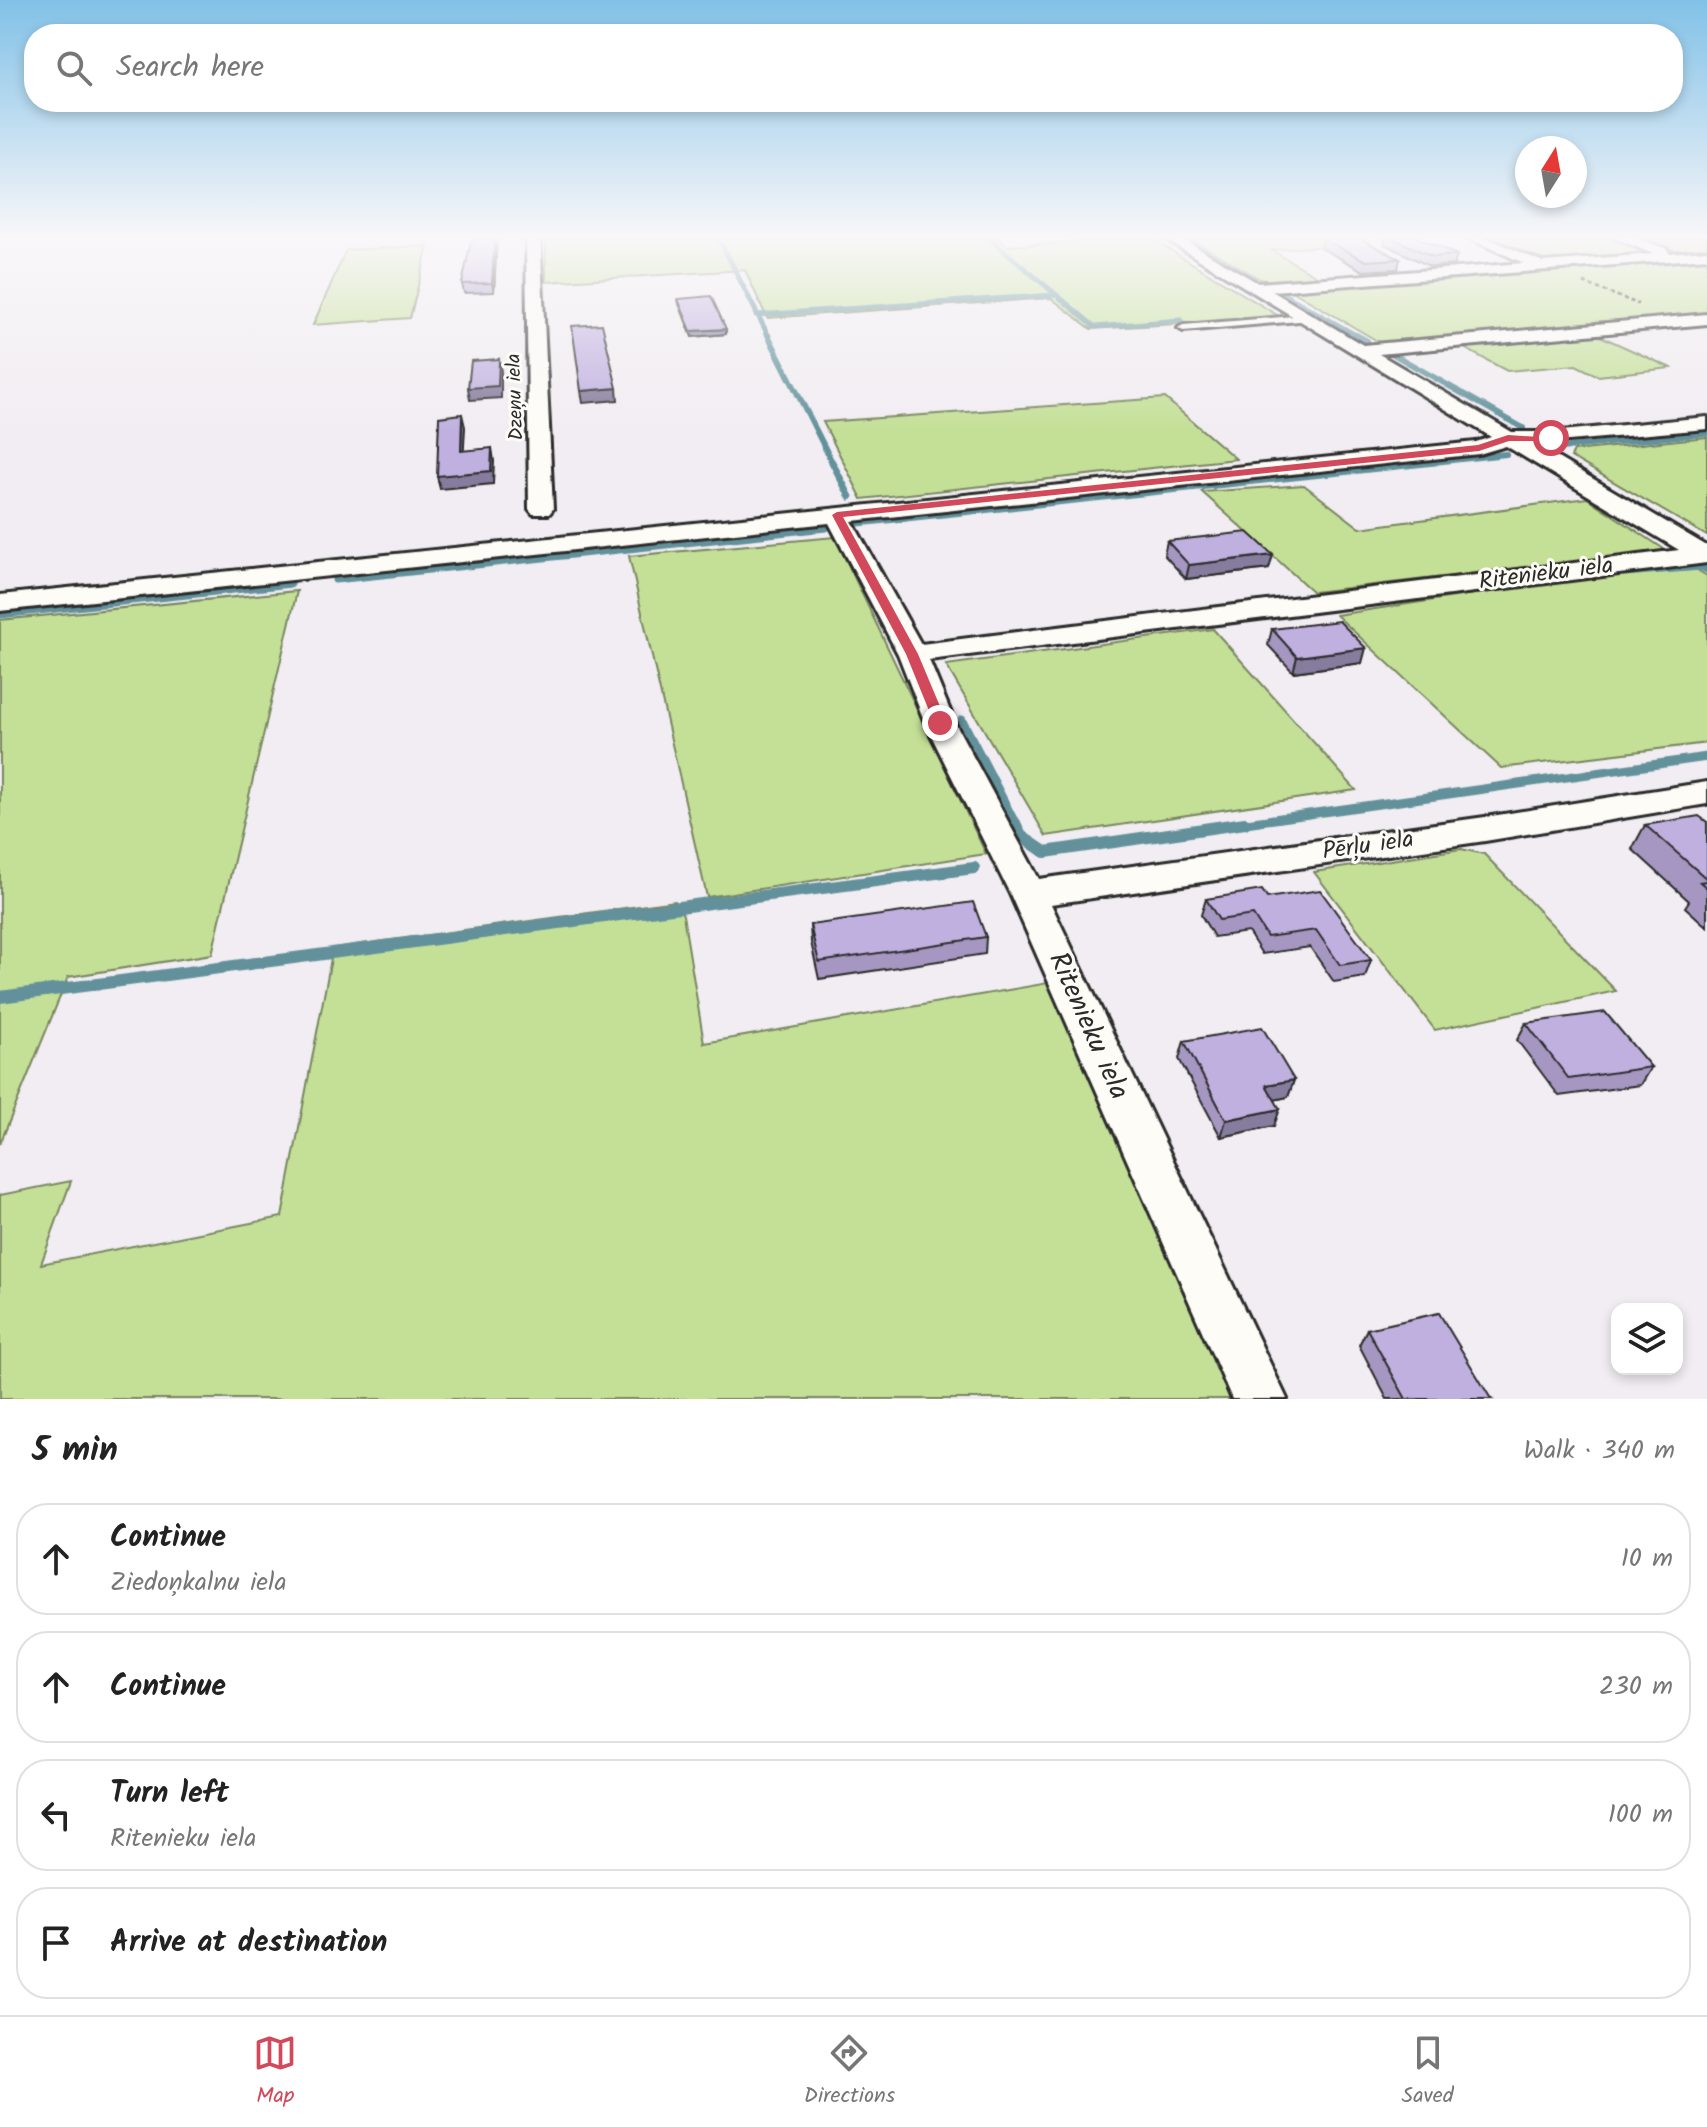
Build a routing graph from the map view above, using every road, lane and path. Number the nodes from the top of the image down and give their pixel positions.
1 (535, 300) edge
2 (1277, 300) edge
3 (1628, 300) edge
4 (1308, 318) junction
5 (1707, 319) edge
6 (1668, 322) junction
7 (1183, 328) dead end
8 (1362, 350) junction
9 (1707, 423) edge
10 (1508, 438) junction
11 (541, 509) dead end
12 (837, 515) junction
13 (1706, 555) edge
14 (0, 603) edge
15 (912, 654) junction
16 (1707, 793) edge
17 (1028, 894) junction
18 (1260, 1399) edge

1 - 11 street, Dzeņu iela
2 - 4 street
3 - 6 path
4 - 7 lane
4 - 8 street
5 - 6 street
6 - 8 street
8 - 10 street
9 - 10 street
10 - 12 street
10 - 13 street
12 - 14 street
12 - 15 street, Ritenieku iela
13 - 15 street, Ritenieku iela
15 - 17 street, Ritenieku iela
16 - 17 street, Pērļu iela
17 - 18 street, Ritenieku iela

